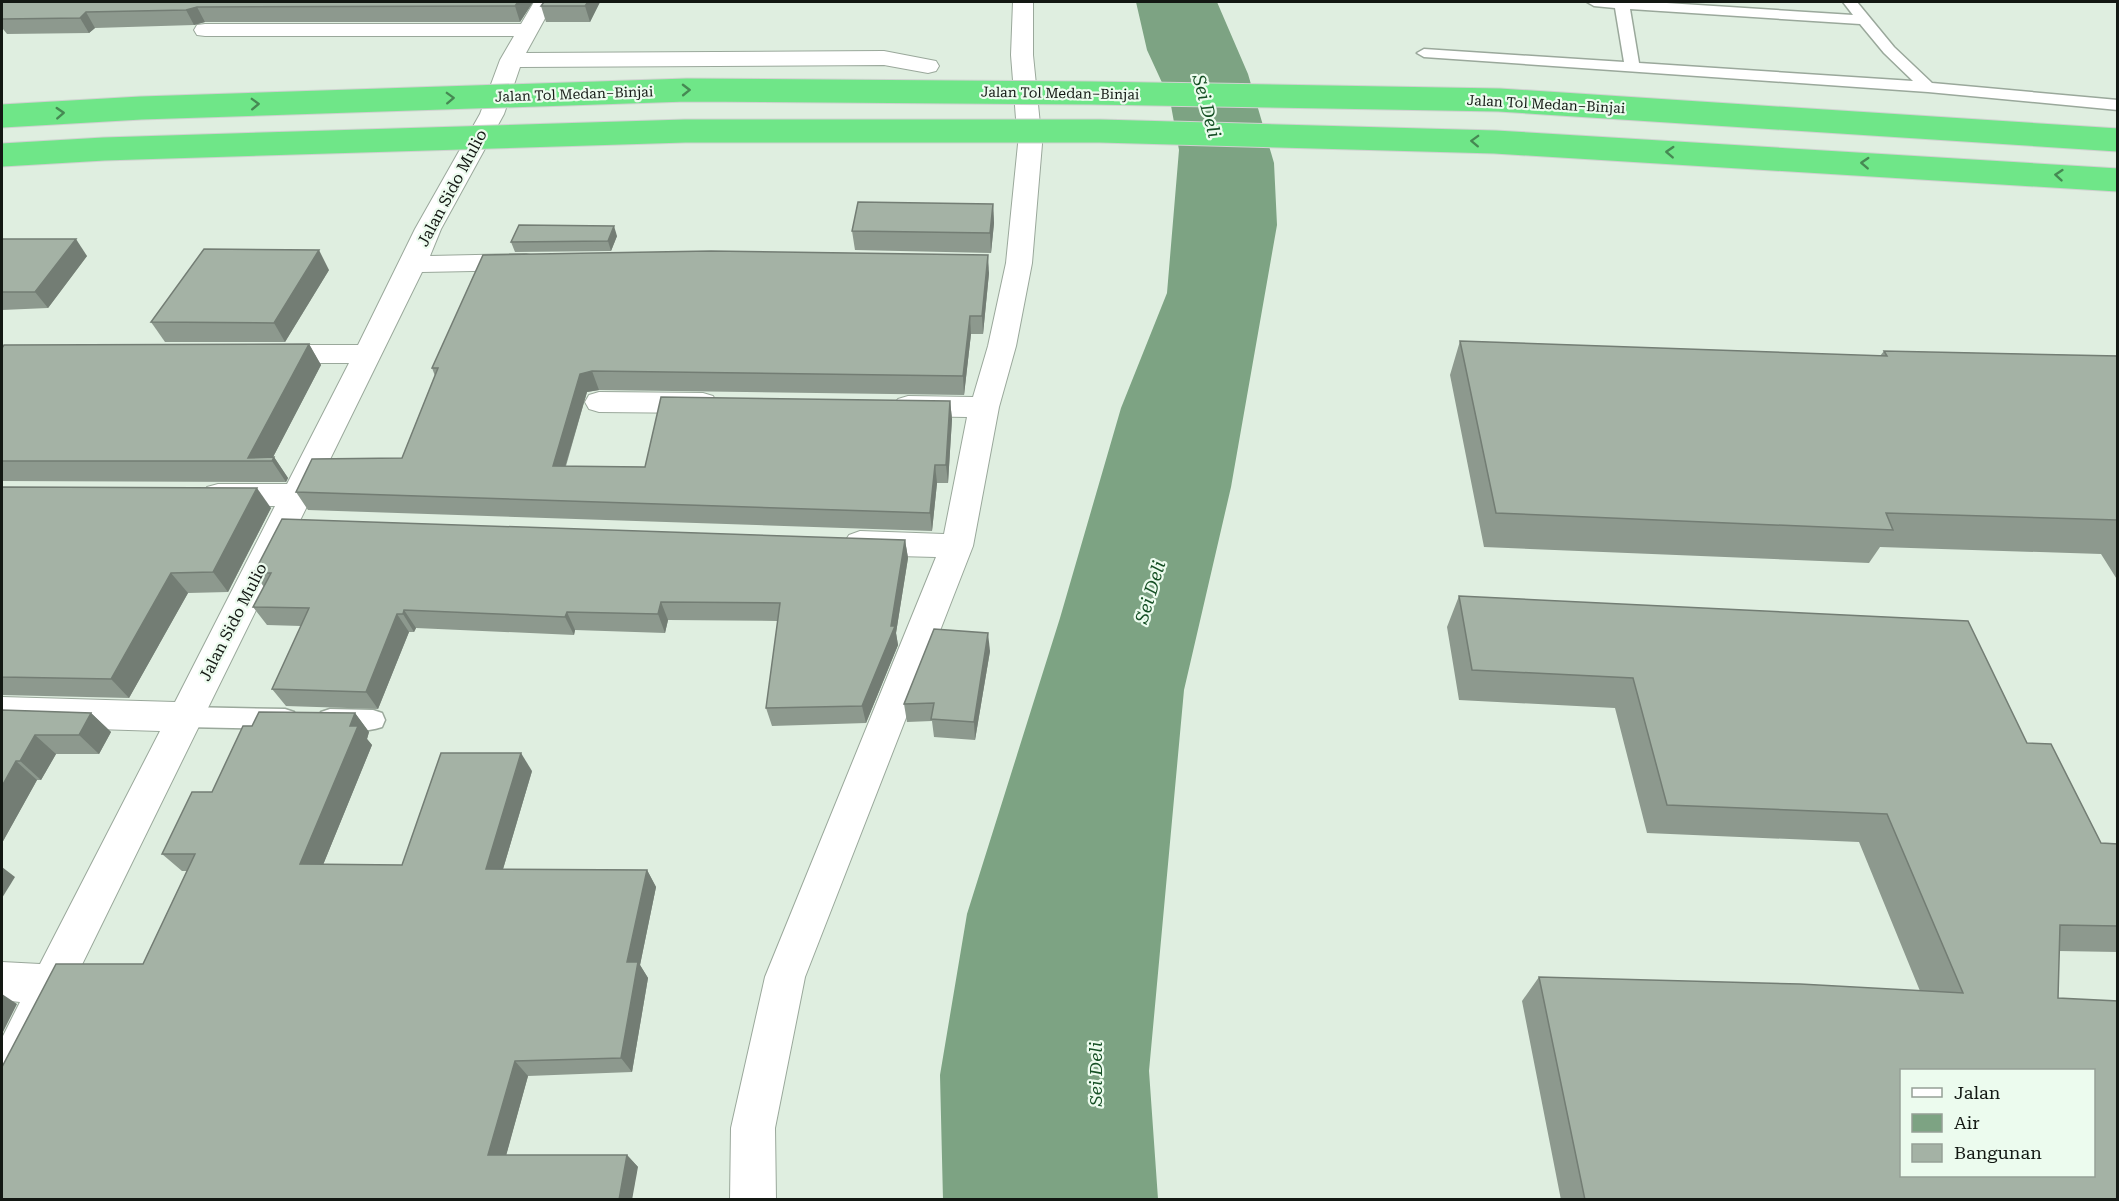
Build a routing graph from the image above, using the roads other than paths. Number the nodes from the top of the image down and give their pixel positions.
1 (544, 2) edge
2 (1023, 2) edge
3 (1594, 2) edge
4 (1850, 2) edge
5 (1622, 4) junction
6 (1672, 4) edge
7 (1865, 20) junction
8 (205, 30) dead end
9 (529, 30) junction
10 (1424, 53) dead end
11 (511, 60) junction
12 (928, 66) dead end
13 (1632, 67) junction
14 (1928, 87) junction
15 (2118, 105) edge
16 (2, 116) edge
17 (2118, 140) edge
18 (2, 155) edge
19 (2118, 180) edge
20 (553, 262) edge
21 (413, 264) junction
22 (249, 354) edge
23 (367, 354) junction
24 (599, 402) dead end
25 (727, 403) edge
26 (879, 405) edge
27 (984, 407) junction
28 (190, 495) edge
29 (297, 495) junction
30 (283, 523) junction
31 (319, 524) edge
32 (828, 542) edge
33 (957, 546) junction
34 (2, 711) edge
35 (185, 717) junction
36 (373, 720) dead end
37 (2, 981) edge
38 (50, 985) junction
39 (2, 1082) edge
40 (753, 1200) edge

1 - 9 street, Jalan Sido Mulio
2 - 27 street
3 - 5 lane
4 - 7 lane
5 - 6 lane
5 - 13 lane
6 - 7 lane
7 - 14 lane
8 - 9 street
9 - 11 street, Jalan Sido Mulio
10 - 13 lane
11 - 12 street
11 - 21 street, Jalan Sido Mulio
13 - 14 lane
14 - 15 lane
16 -> 17 highway, Jalan Tol Medan–Binjai, bridge
19 -> 18 highway, bridge
20 - 21 street
21 - 23 street, Jalan Sido Mulio
22 - 23 street
23 - 29 street, Jalan Sido Mulio
24 - 25 street
26 - 27 street
27 - 33 street
28 - 29 street
29 - 30 street, Jalan Sido Mulio
30 - 31 street
30 - 35 street, Jalan Sido Mulio
32 - 33 street
33 - 40 street
34 - 35 street
35 - 36 lane
35 - 38 street, Jalan Sido Mulio
37 - 38 street
38 - 39 street, Jalan Sido Mulio

